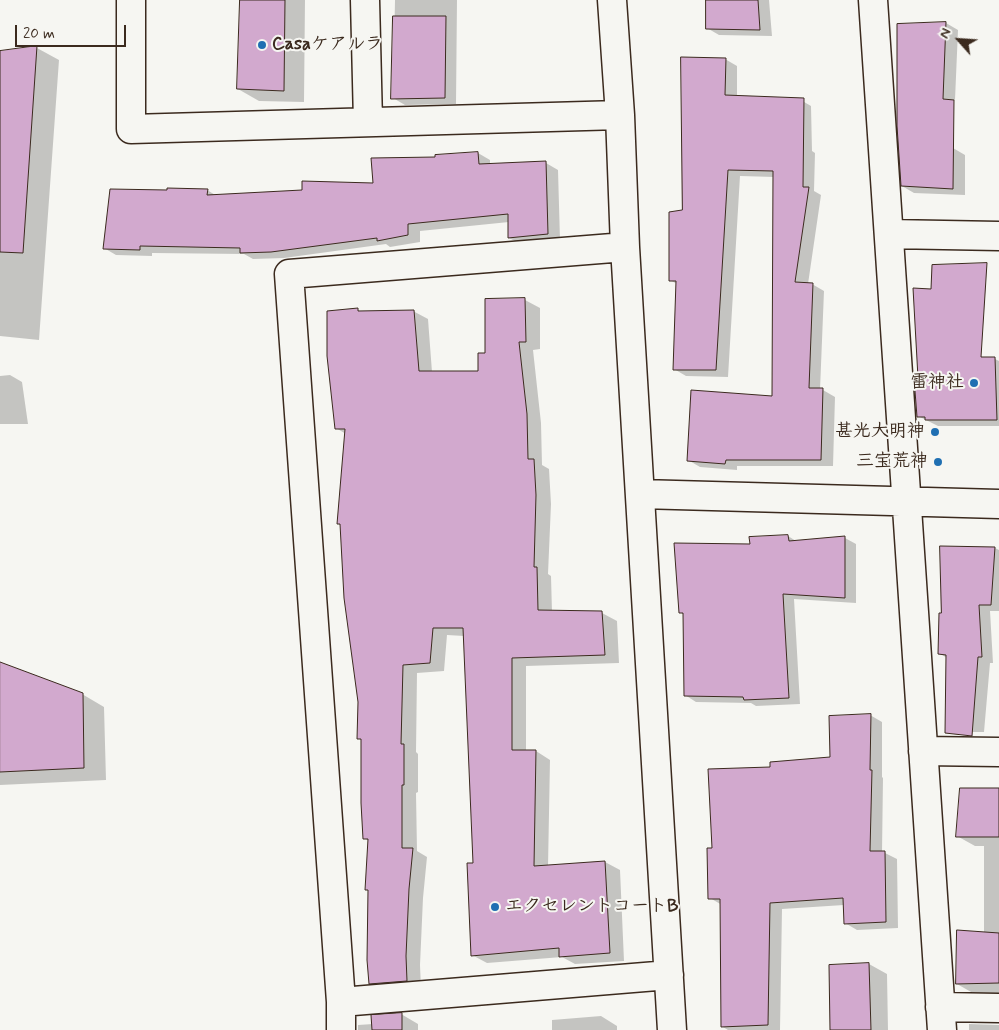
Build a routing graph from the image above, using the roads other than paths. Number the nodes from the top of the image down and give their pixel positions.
1 (132, 0) edge
2 (365, 0) edge
3 (612, 0) edge
4 (873, 0) edge
5 (620, 115) junction
6 (368, 122) junction
7 (889, 234) junction
8 (999, 236) edge
9 (625, 247) junction
10 (640, 494) junction
11 (906, 501) junction
12 (999, 504) edge
13 (924, 751) junction
14 (999, 752) edge
15 (669, 975) junction
16 (341, 1002) junction
17 (999, 1008) edge
18 (941, 1019) edge
19 (341, 1030) edge
20 (672, 1030) edge

1 - 6 street
2 - 6 street
3 - 5 street
4 - 7 street
5 - 6 street
5 - 9 street
7 - 8 street
7 - 11 street
9 - 10 street
9 - 16 street
10 - 11 street
10 - 15 street
11 - 12 street
11 - 13 street
13 - 14 street
13 - 18 street
15 - 16 street
15 - 20 street
16 - 19 street
17 - 18 street

